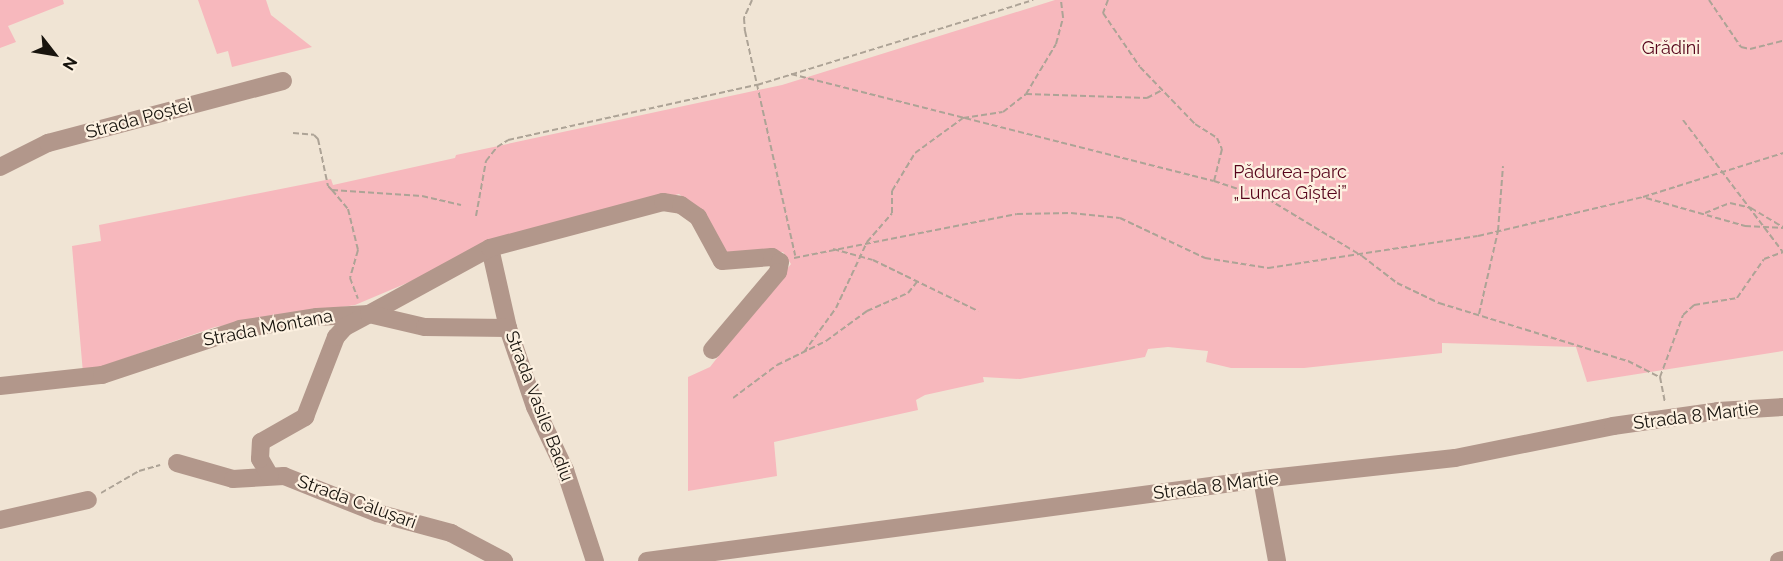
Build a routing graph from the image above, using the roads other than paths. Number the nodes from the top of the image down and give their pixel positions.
1 (282, 81) dead end
2 (0, 167) edge
3 (490, 248) junction
4 (369, 314) junction
5 (508, 328) junction
6 (712, 350) dead end
7 (0, 386) edge
8 (1783, 407) edge
9 (177, 463) road end
10 (270, 476) junction
11 (1262, 479) junction
12 (88, 500) road end
13 (0, 519) edge
14 (504, 561) edge
15 (595, 561) edge
16 (647, 561) edge
17 (1277, 561) edge

1 - 2 street, Strada Poștei
3 - 4 street, Strada Montana
3 - 5 street, Strada Vasile Badiu
3 - 6 street, Strada Montana
4 - 5 street
4 - 7 street, Strada Montana
4 - 10 street
5 - 15 street, Strada Vasile Badiu
8 - 11 street, Strada 8 Martie
9 - 10 street, Strada Călușari
10 - 14 street, Strada Călușari
11 - 16 street, Strada 8 Martie
11 - 17 street
12 - 13 street

